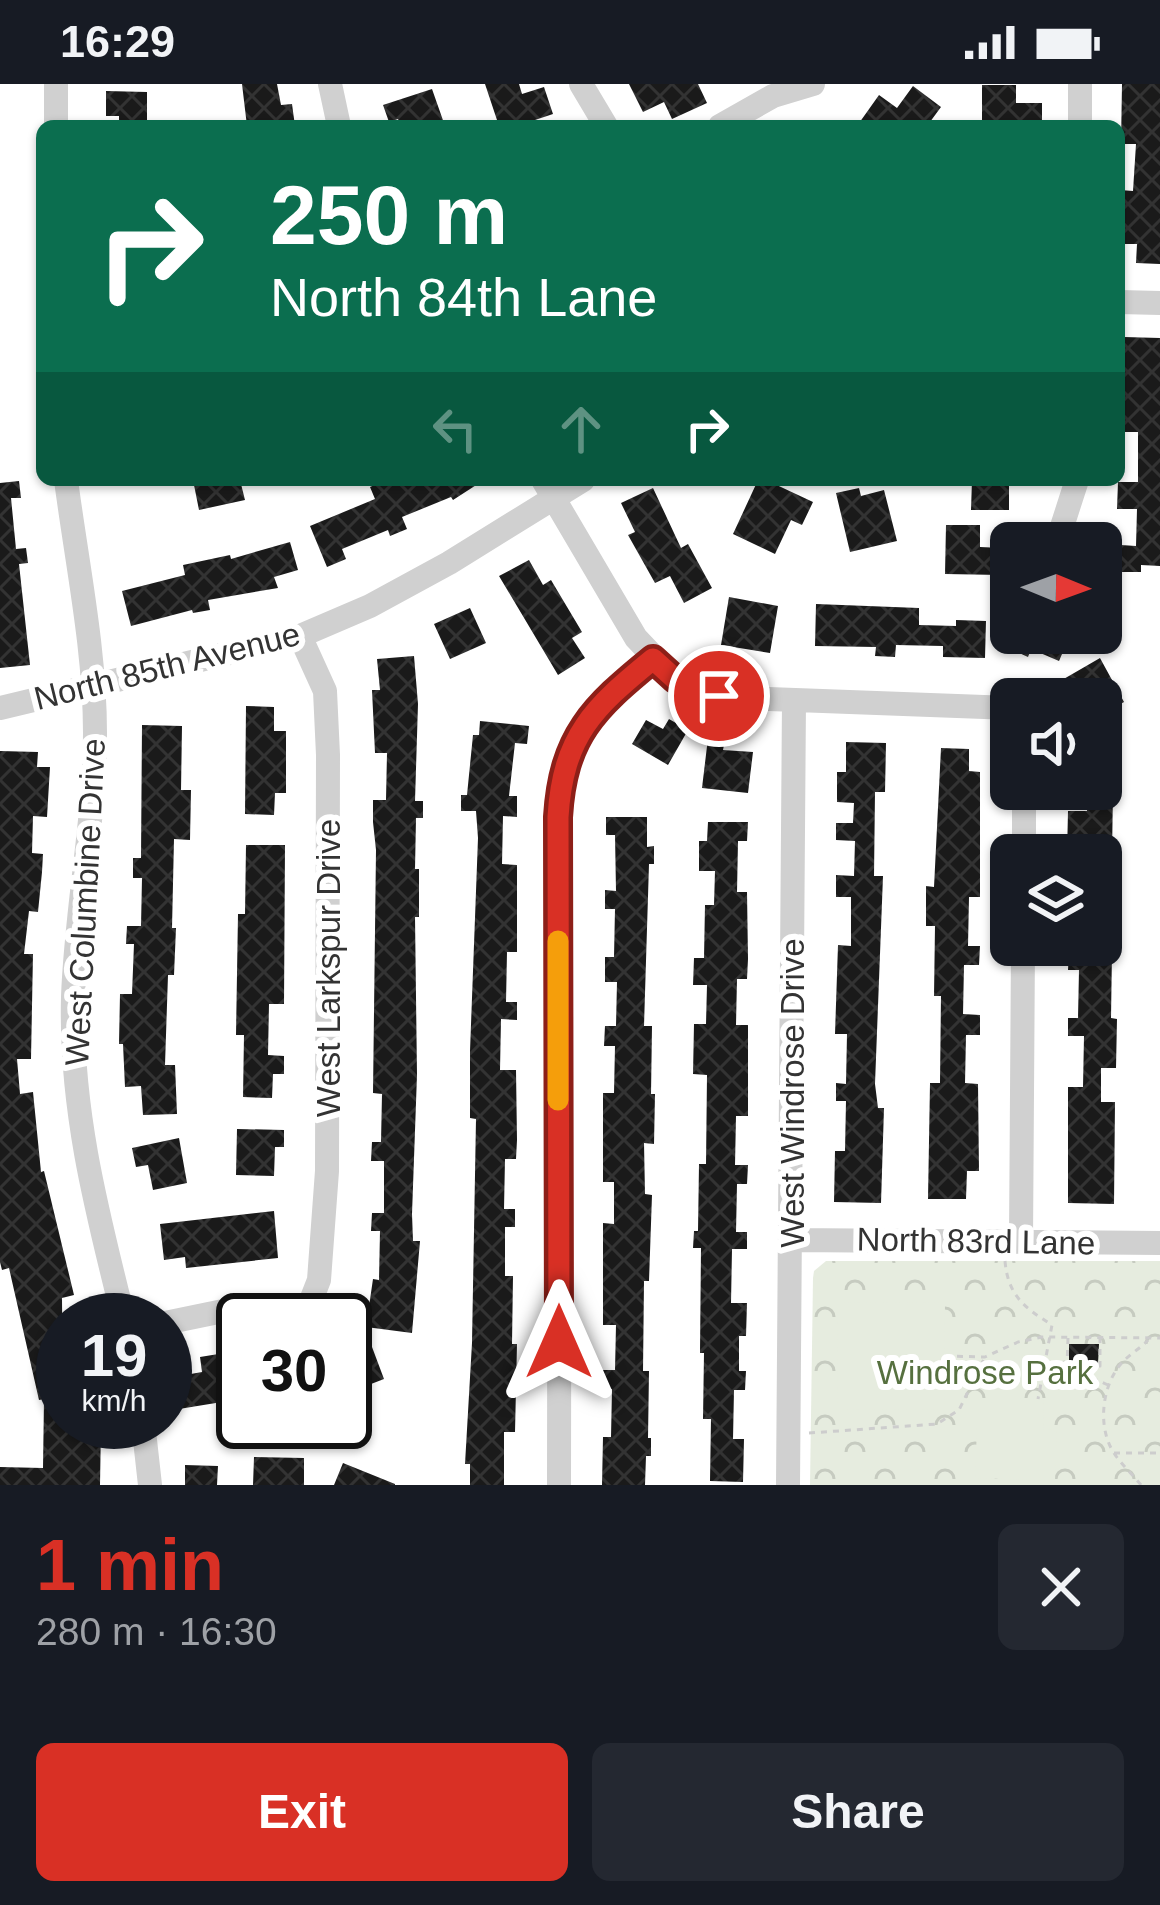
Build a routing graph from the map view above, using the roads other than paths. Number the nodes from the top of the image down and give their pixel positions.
1 (56, 84) edge
2 (330, 84) edge
3 (580, 84) edge
4 (813, 84) edge
5 (1081, 84) edge
6 (56, 120) edge
7 (338, 120) edge
8 (603, 120) edge
9 (731, 120) edge
10 (1080, 120) edge
11 (1125, 302) edge
12 (1160, 303) edge
13 (67, 486) edge
14 (1075, 486) edge
15 (548, 489) edge
16 (1063, 522) edge
17 (300, 636) junction
18 (653, 659) junction
19 (94, 686) junction
20 (794, 700) junction
21 (990, 707) edge
22 (0, 708) edge
23 (1022, 966) edge
24 (791, 1240) junction
25 (1012, 1242) junction
26 (1160, 1243) edge
27 (117, 1293) edge
28 (192, 1317) edge
29 (146, 1449) edge
30 (150, 1485) edge
31 (559, 1485) edge
32 (788, 1485) edge

1 - 6 street
2 - 7 street
3 - 8 street
4 - 9 street
5 - 10 street
11 - 12 street
13 - 19 street, West Columbine Drive
14 - 16 street
15 - 17 street, North 85th Avenue
15 - 18 street
17 - 19 street, North 85th Avenue
17 - 28 street, West Larkspur Drive
18 - 20 street
18 - 31 street
19 - 22 street, North 85th Avenue
19 - 27 street, West Columbine Drive
20 - 21 street
20 - 24 street, West Windrose Drive
23 - 25 street
24 - 25 street, North 83rd Lane
24 - 32 street, West Windrose Drive
25 - 26 street, North 83rd Lane
29 - 30 street

